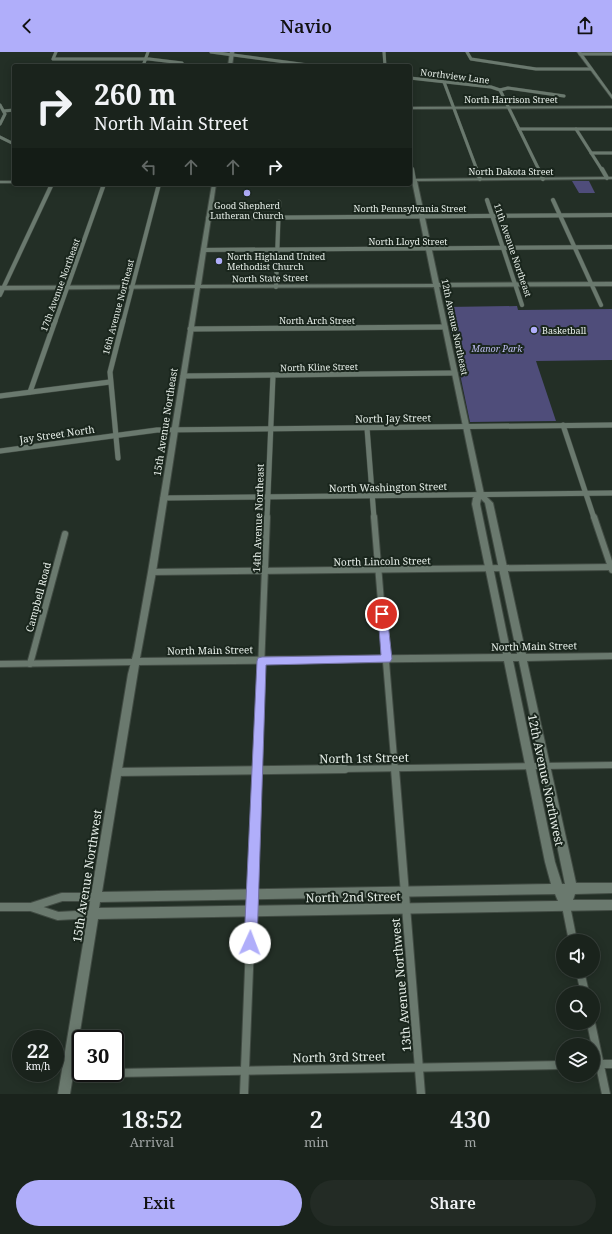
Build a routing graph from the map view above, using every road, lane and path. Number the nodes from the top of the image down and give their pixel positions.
1 (56, 52) edge
2 (148, 52) edge
3 (211, 52) edge
4 (384, 52) edge
5 (468, 52) edge
6 (580, 53) edge
7 (232, 54) edge
8 (612, 54) edge
9 (146, 59) junction
10 (268, 60) junction
11 (144, 64) edge
12 (184, 64) edge
13 (230, 64) edge
14 (268, 64) edge
15 (295, 64) edge
16 (385, 64) edge
17 (591, 69) junction
18 (412, 78) edge
19 (444, 82) junction
20 (499, 89) junction
21 (564, 96) dead end
22 (612, 98) edge
23 (0, 104) edge
24 (509, 107) junction
25 (612, 107) edge
26 (412, 108) edge
27 (454, 108) junction
28 (12, 110) edge
29 (4, 111) junction
30 (0, 124) edge
31 (519, 129) junction
32 (576, 129) junction
33 (612, 129) edge
34 (0, 137) edge
35 (12, 143) edge
36 (591, 153) junction
37 (612, 153) edge
38 (609, 178) edge
39 (480, 179) junction
40 (543, 179) junction
41 (412, 180) edge
42 (0, 182) edge
43 (12, 182) edge
44 (51, 186) edge
45 (103, 186) edge
46 (158, 186) edge
47 (214, 186) edge
48 (487, 200) dead end
49 (553, 200) dead end
50 (279, 202) dead end
51 (560, 215) junction
52 (612, 215) edge
53 (421, 216) junction
54 (492, 216) junction
55 (278, 217) junction
56 (208, 218) junction
57 (574, 247) junction
58 (612, 247) edge
59 (428, 248) junction
60 (503, 248) junction
61 (203, 250) junction
62 (277, 250) junction
63 (591, 284) junction
64 (612, 284) edge
65 (436, 285) junction
66 (515, 285) junction
67 (197, 287) junction
68 (276, 287) junction
69 (2, 288) edge
70 (68, 288) junction
71 (132, 288) junction
72 (0, 295) edge
73 (522, 305) dead end
74 (601, 305) dead end
75 (445, 327) junction
76 (190, 329) junction
77 (455, 373) junction
78 (273, 375) junction
79 (183, 376) junction
80 (110, 382) junction
81 (30, 392) junction
82 (0, 396) edge
83 (563, 425) junction
84 (612, 425) edge
85 (466, 427) junction
86 (367, 428) junction
87 (270, 429) junction
88 (174, 430) junction
89 (116, 435) junction
90 (0, 451) edge
91 (118, 458) dead end
92 (612, 493) edge
93 (586, 494) junction
94 (481, 495) junction
95 (373, 496) junction
96 (267, 497) junction
97 (164, 498) junction
98 (65, 534) dead end
99 (490, 568) junction
100 (503, 568) junction
101 (612, 568) edge
102 (378, 569) junction
103 (265, 571) junction
104 (152, 572) junction
105 (612, 656) edge
106 (522, 657) junction
107 (508, 658) junction
108 (387, 659) junction
109 (262, 661) junction
110 (135, 662) junction
111 (0, 664) edge
112 (30, 664) junction
113 (612, 765) edge
114 (530, 766) junction
115 (546, 766) junction
116 (395, 768) junction
117 (257, 770) junction
118 (116, 772) junction
119 (571, 888) junction
120 (612, 888) edge
121 (558, 889) junction
122 (405, 892) junction
123 (252, 895) junction
124 (96, 897) junction
125 (612, 905) edge
126 (566, 906) junction
127 (0, 907) edge
128 (31, 907) junction
129 (407, 909) junction
130 (251, 912) junction
131 (94, 914) junction
132 (572, 934) edge
133 (556, 1064) edge
134 (600, 1064) edge
135 (612, 1064) edge
136 (419, 1067) junction
137 (245, 1071) junction
138 (124, 1073) edge
139 (67, 1074) junction
140 (72, 1074) edge
141 (600, 1076) edge
142 (64, 1094) edge
143 (244, 1094) edge
144 (421, 1094) edge
145 (606, 1094) edge

1 - 9 street
2 - 9 street
3 - 7 street
4 - 16 street
5 - 17 street
6 - 8 street
6 - 17 main road
7 - 10 street
7 - 13 street
9 - 11 street
9 - 12 street
10 - 14 street
10 - 15 street
17 - 22 main road
18 - 19 street, Northview Lane
19 - 20 street, Northview Lane
19 - 27 street
20 - 21 street, Northview Lane
20 - 24 street
23 - 29 street
24 - 25 street, North Harrison Street
24 - 27 street, North Harrison Street
24 - 31 street
26 - 27 street, North Harrison Street
27 - 39 street
28 - 29 street
29 - 30 street
31 - 32 street
31 - 40 street
32 - 33 street
32 - 36 street
34 - 35 street
36 - 37 street
36 - 38 street
38 - 40 street, North Dakota Street
39 - 40 street, North Dakota Street
39 - 41 street, North Dakota Street
41 - 53 street, 12th Avenue Northeast
42 - 43 street
44 - 69 street
45 - 70 street, 17th Avenue Northeast
46 - 71 street, 16th Avenue Northeast
47 - 56 street, 15th Avenue Northeast
48 - 54 street, 11th Avenue Northeast
49 - 51 street
50 - 55 street
51 - 52 street, North Pennsylvania Street
51 - 54 street, North Pennsylvania Street
51 - 57 street
53 - 54 street, North Pennsylvania Street
53 - 55 street, North Pennsylvania Street
53 - 59 street, 12th Avenue Northeast
54 - 60 street, 11th Avenue Northeast
55 - 56 street, North Pennsylvania Street
55 - 62 street
56 - 61 street, 15th Avenue Northeast
57 - 58 street, North Lloyd Street
57 - 60 street, North Lloyd Street
57 - 63 street
59 - 60 street, North Lloyd Street
59 - 62 street, North Lloyd Street
59 - 65 street, 12th Avenue Northeast
60 - 66 street, 11th Avenue Northeast
61 - 62 street, North Lloyd Street
61 - 67 street, 15th Avenue Northeast
62 - 68 street
63 - 64 street, North State Street
63 - 66 street, North State Street
63 - 74 street
65 - 66 street, North State Street
65 - 68 street, North State Street
65 - 75 street, 12th Avenue Northeast
66 - 73 street, 11th Avenue Northeast
67 - 68 street, North State Street
67 - 71 street, North State Street
67 - 76 street, 15th Avenue Northeast
69 - 70 street, North State Street
69 - 72 street
70 - 71 street, North State Street
70 - 81 street, 17th Avenue Northeast
71 - 80 street, 16th Avenue Northeast
75 - 76 street, North Arch Street
75 - 77 street, 12th Avenue Northeast
76 - 79 street, 15th Avenue Northeast
77 - 78 street, North Kline Street
77 - 85 street, 12th Avenue Northeast
78 - 79 street, North Kline Street
78 - 87 street, 14th Avenue Northeast
79 - 88 street, 15th Avenue Northeast
80 - 81 street
80 - 89 street, 16th Avenue Northeast
81 - 82 street
83 - 84 street, North Jay Street
83 - 85 street, North Jay Street
83 - 93 street
85 - 86 street, North Jay Street
85 - 94 street, 12th Avenue Northeast
86 - 87 street, North Jay Street
86 - 95 street, 13th Avenue Northwest
87 - 88 street, North Jay Street
87 - 96 street, 14th Avenue Northeast
88 - 89 street, Jay Street North
88 - 97 street, 15th Avenue Northeast
89 - 90 street, Jay Street North
89 - 91 street
92 - 93 street, North Washington Street
93 - 94 street, North Washington Street
93 - 101 street
94 - 95 street, North Washington Street
94 - 99 street, 12th Avenue Northeast
94 - 100 street, 12th Avenue Northeast
95 - 96 street, North Washington Street
95 - 102 street, 13th Avenue Northwest
96 - 97 street, North Washington Street
96 - 103 street, 14th Avenue Northeast
97 - 104 street, 15th Avenue Northeast
98 - 112 street, Campbell Road
99 - 100 street, North Lincoln Street
99 - 102 street, North Lincoln Street
99 - 107 street, 12th Avenue Northeast
100 - 101 street, North Lincoln Street
100 - 106 street, 12th Avenue Northeast
102 - 103 street, North Lincoln Street
102 - 108 street, 13th Avenue Northwest
103 - 104 street, North Lincoln Street
103 - 109 street, 14th Avenue Northeast
104 - 110 street, 15th Avenue Northeast
105 - 106 street, North Main Street
106 - 107 street, North Main Street
106 - 115 street, 12th Avenue Northwest
107 - 108 street, North Main Street
107 - 114 street, 12th Avenue Northwest
108 - 109 street, North Main Street
108 - 116 street, 13th Avenue Northwest
109 - 110 street, North Main Street
109 - 117 street, 14th Avenue Northeast
110 - 112 street, North Main Street
110 - 118 street, 15th Avenue Northwest
111 - 112 street, North Main Street
113 - 115 street, North 1st Street
114 - 115 street, North 1st Street
114 - 116 street, North 1st Street
114 - 121 street, 12th Avenue Northwest
115 - 119 street, 12th Avenue Northwest
116 - 117 street, North 1st Street
116 - 122 street, 13th Avenue Northwest
117 - 118 street, North 1st Street
117 - 123 street, 14th Avenue Northeast
118 - 124 street, 15th Avenue Northwest
119 - 120 street, North 2nd Street
119 - 121 street, North 2nd Street
119 - 126 street, 12th Avenue Northwest
121 - 122 street, North 2nd Street
121 - 126 street, 12th Avenue Northwest
122 - 123 street, North 2nd Street
122 - 129 street, 13th Avenue Northwest
123 - 124 street, North 2nd Street
123 - 130 street, 14th Avenue Northeast
124 - 128 street
124 - 131 street, 15th Avenue Northwest
125 - 126 street, North 2nd Street
126 - 129 street, North 2nd Street
126 - 132 street, 12th Avenue Northwest
127 - 128 street
128 - 131 street
129 - 130 street, North 2nd Street
129 - 136 street, 13th Avenue Northwest
130 - 131 street, North 2nd Street
130 - 137 street, 14th Avenue Northeast
131 - 139 street, 15th Avenue Northwest
133 - 136 street, North 3rd Street
134 - 135 street
136 - 137 street, North 3rd Street
136 - 144 street, 13th Avenue Northwest
137 - 138 street, North 3rd Street
137 - 143 street, 14th Avenue Northeast
139 - 140 street
139 - 142 street, 15th Avenue Northwest
141 - 145 street

